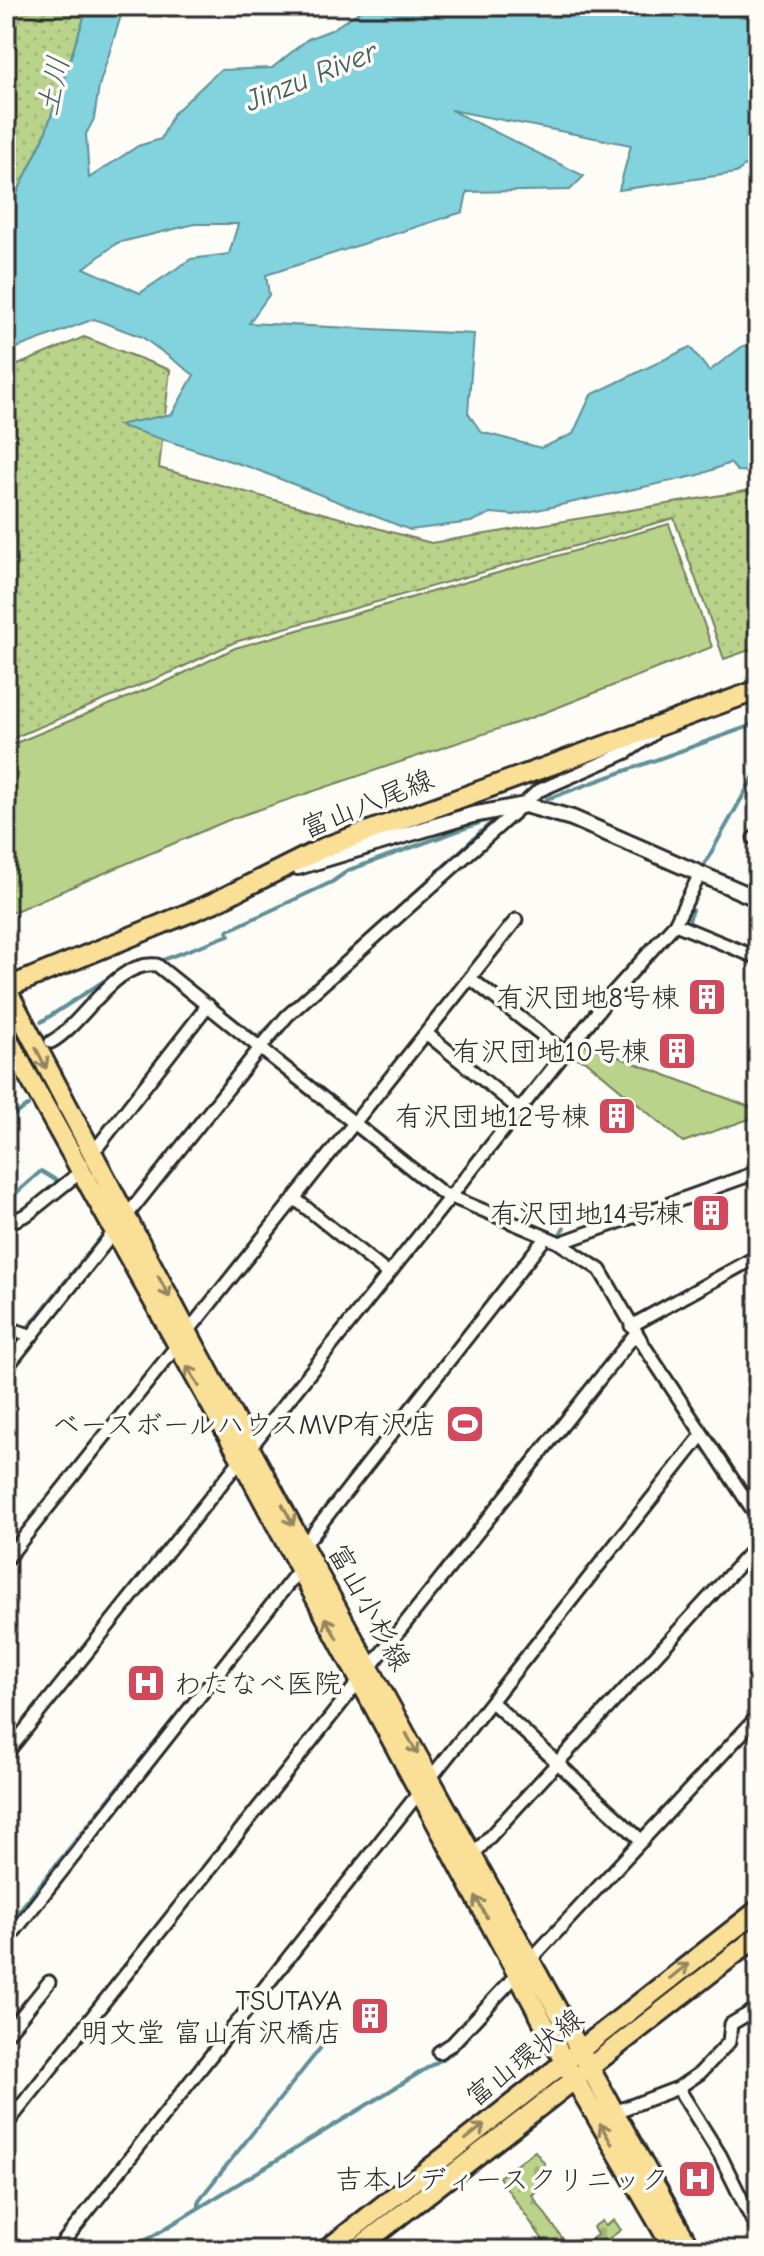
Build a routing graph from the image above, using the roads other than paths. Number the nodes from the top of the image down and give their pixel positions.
1 (758, 690) edge
2 (677, 718) junction
3 (525, 805) junction
4 (276, 873) junction
5 (700, 874) junction
6 (758, 899) edge
7 (516, 920) dead end
8 (675, 924) junction
9 (758, 958) edge
10 (470, 978) junction
11 (6, 988) edge
12 (208, 1005) junction
13 (426, 1033) junction
14 (6, 1036) edge
15 (51, 1042) dead end
16 (260, 1048) junction
17 (565, 1053) junction
18 (520, 1110) junction
19 (355, 1121) junction
20 (99, 1145) dead end
21 (758, 1172) edge
22 (74, 1177) dead end
23 (452, 1195) junction
24 (294, 1198) junction
25 (126, 1217) junction
26 (6, 1224) edge
27 (115, 1232) junction
28 (546, 1237) junction
29 (560, 1243) junction
30 (758, 1256) edge
31 (387, 1273) junction
32 (6, 1327) edge
33 (634, 1330) junction
34 (32, 1336) junction
35 (182, 1338) junction
36 (6, 1368) edge
37 (702, 1435) junction
38 (246, 1452) junction
39 (758, 1518) edge
40 (758, 1544) edge
41 (304, 1545) junction
42 (6, 1560) edge
43 (299, 1570) junction
44 (365, 1672) junction
45 (493, 1703) junction
46 (758, 1716) edge
47 (6, 1754) edge
48 (557, 1763) junction
49 (426, 1787) junction
50 (642, 1841) junction
51 (473, 1855) junction
52 (758, 1910) edge
53 (758, 1936) edge
54 (6, 1942) edge
55 (524, 1967) junction
56 (49, 1982) dead end
57 (758, 2008) edge
58 (6, 2035) edge
59 (580, 2048) junction
60 (439, 2052) dead end
61 (564, 2061) junction
62 (590, 2066) junction
63 (574, 2079) junction
64 (678, 2088) junction
65 (615, 2112) junction
66 (6, 2125) edge
67 (758, 2232) edge
68 (57, 2250) edge
69 (326, 2250) edge
70 (356, 2250) edge
71 (674, 2250) edge
72 (691, 2250) edge

1 - 2 main road, 富山八尾線
2 - 3 street
2 - 4 main road, 富山八尾線
3 - 4 street
3 - 5 street
3 - 16 street
4 - 11 main road, 富山八尾線
5 - 6 street
5 - 8 street
7 - 10 street
8 - 9 street
8 - 17 street
10 - 13 street
10 - 17 street
11 -> 25 main road, 富山小杉線
12 - 15 street
12 - 16 street
12 - 20 street
13 - 18 street
13 - 19 street
14 - 27 main road, 富山小杉線
16 - 19 street
16 - 25 street
17 - 18 street
18 - 23 street
19 - 23 street
19 - 24 street
21 - 29 street
22 - 26 street
23 - 28 street
23 - 31 street
24 - 31 street
24 - 35 street
25 - 27 street
25 -> 35 main road, 富山小杉線
27 - 34 street
27 - 35 main road, 富山小杉線
28 - 29 street
28 - 41 street
29 - 33 street
30 - 33 street
31 - 38 street
32 - 34 street
33 - 37 street
33 - 44 street
34 - 36 street
35 - 38 main road, 富山小杉線
35 - 42 street
37 - 39 street
37 - 45 street
38 -> 41 main road, 富山小杉線
38 - 43 main road, 富山小杉線
38 - 47 street
40 - 48 street
41 - 44 main road, 富山小杉線
44 -> 43 main road, 富山小杉線
43 - 54 street
44 - 49 main road, 富山小杉線
44 - 66 street
45 - 48 street
45 - 49 street
46 - 50 street
48 - 50 street
48 - 51 street
49 - 51 main road, 富山小杉線
55 -> 49 main road, 富山小杉線
49 - 68 street
50 - 55 street
51 - 55 main road, 富山小杉線
59 -> 52 main road, 富山環状線
53 - 62 main road, 富山環状線
55 - 59 main road, 富山小杉線
55 - 60 street
55 - 61 main road, 富山小杉線
56 - 58 street
57 - 64 street
59 - 61 main road, 富山環状線
59 - 62 main road, 富山小杉線
61 - 63 main road, 富山小杉線
69 -> 61 main road, 富山環状線
62 - 63 main road, 富山環状線
62 - 65 main road, 富山小杉線
63 - 70 main road, 富山環状線
71 -> 63 main road, 富山小杉線
64 - 65 street
64 - 67 street
65 - 72 main road, 富山小杉線

